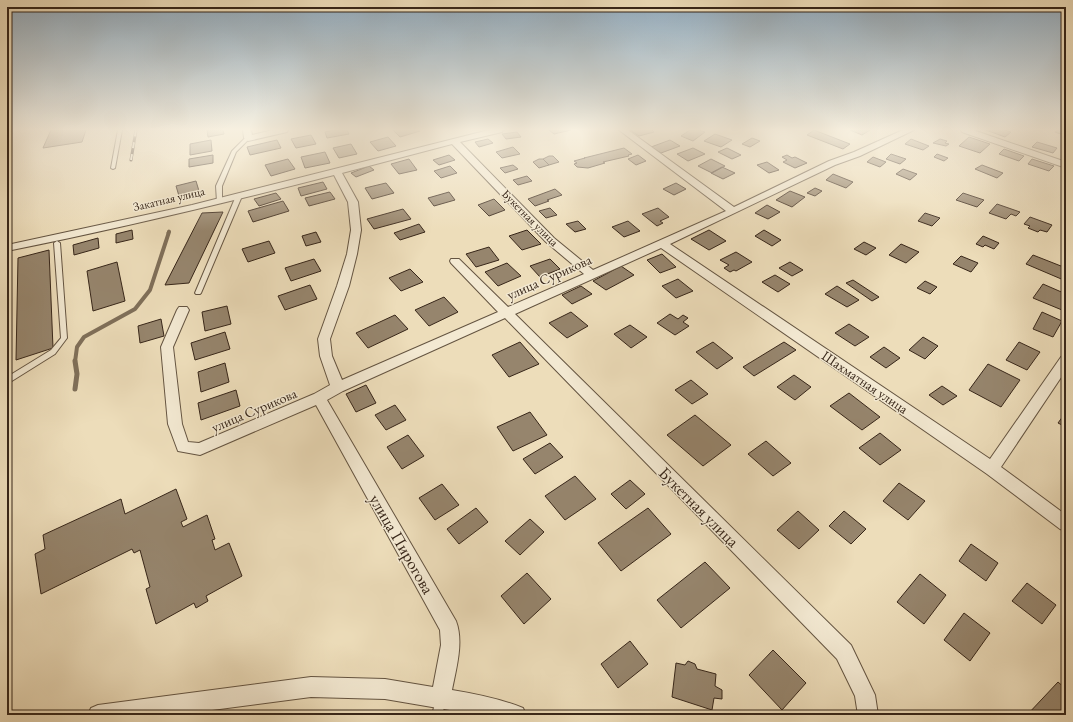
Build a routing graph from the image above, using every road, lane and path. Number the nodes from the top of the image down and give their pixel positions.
1 (114, 164) edge
2 (229, 164) edge
3 (368, 164) edge
4 (476, 164) edge
5 (668, 164) edge
6 (831, 164) edge
7 (113, 168) dead end
8 (337, 172) junction
9 (239, 196) junction
10 (219, 201) junction
11 (733, 211) junction
12 (57, 242) dead end
13 (662, 244) junction
14 (7, 248) edge
15 (455, 261) dead end
16 (591, 274) junction
17 (198, 293) dead end
18 (184, 310) dead end
19 (507, 313) junction
20 (1066, 360) edge
21 (7, 381) edge
22 (338, 388) junction
23 (319, 398) junction
24 (7, 428) edge
25 (7, 432) edge
26 (992, 470) junction
27 (1066, 524) edge
28 (439, 707) edge
29 (98, 715) edge
30 (516, 715) edge
31 (868, 715) edge

1 - 7 lane
2 - 10 lane
3 - 8 street, Закатная улица
4 - 16 street, Букетная улица
5 - 11 street
6 - 11 street, улица Сурикова
8 - 9 street, Закатная улица
8 - 22 street
9 - 10 street, Закатная улица
9 - 17 lane
10 - 14 street, Закатная улица
11 - 13 street, улица Сурикова
12 - 21 lane
13 - 16 street, улица Сурикова
13 - 26 street, Шахматная улица
15 - 19 street, Букетная улица
16 - 19 street, улица Сурикова
18 - 23 street, улица Сурикова
19 - 22 street, улица Сурикова
19 - 31 street, Букетная улица
20 - 26 street
22 - 23 street, улица Сурикова
23 - 28 street, улица Пирогова
24 - 25 lane
26 - 27 street, Шахматная улица
28 - 29 street
28 - 30 street

